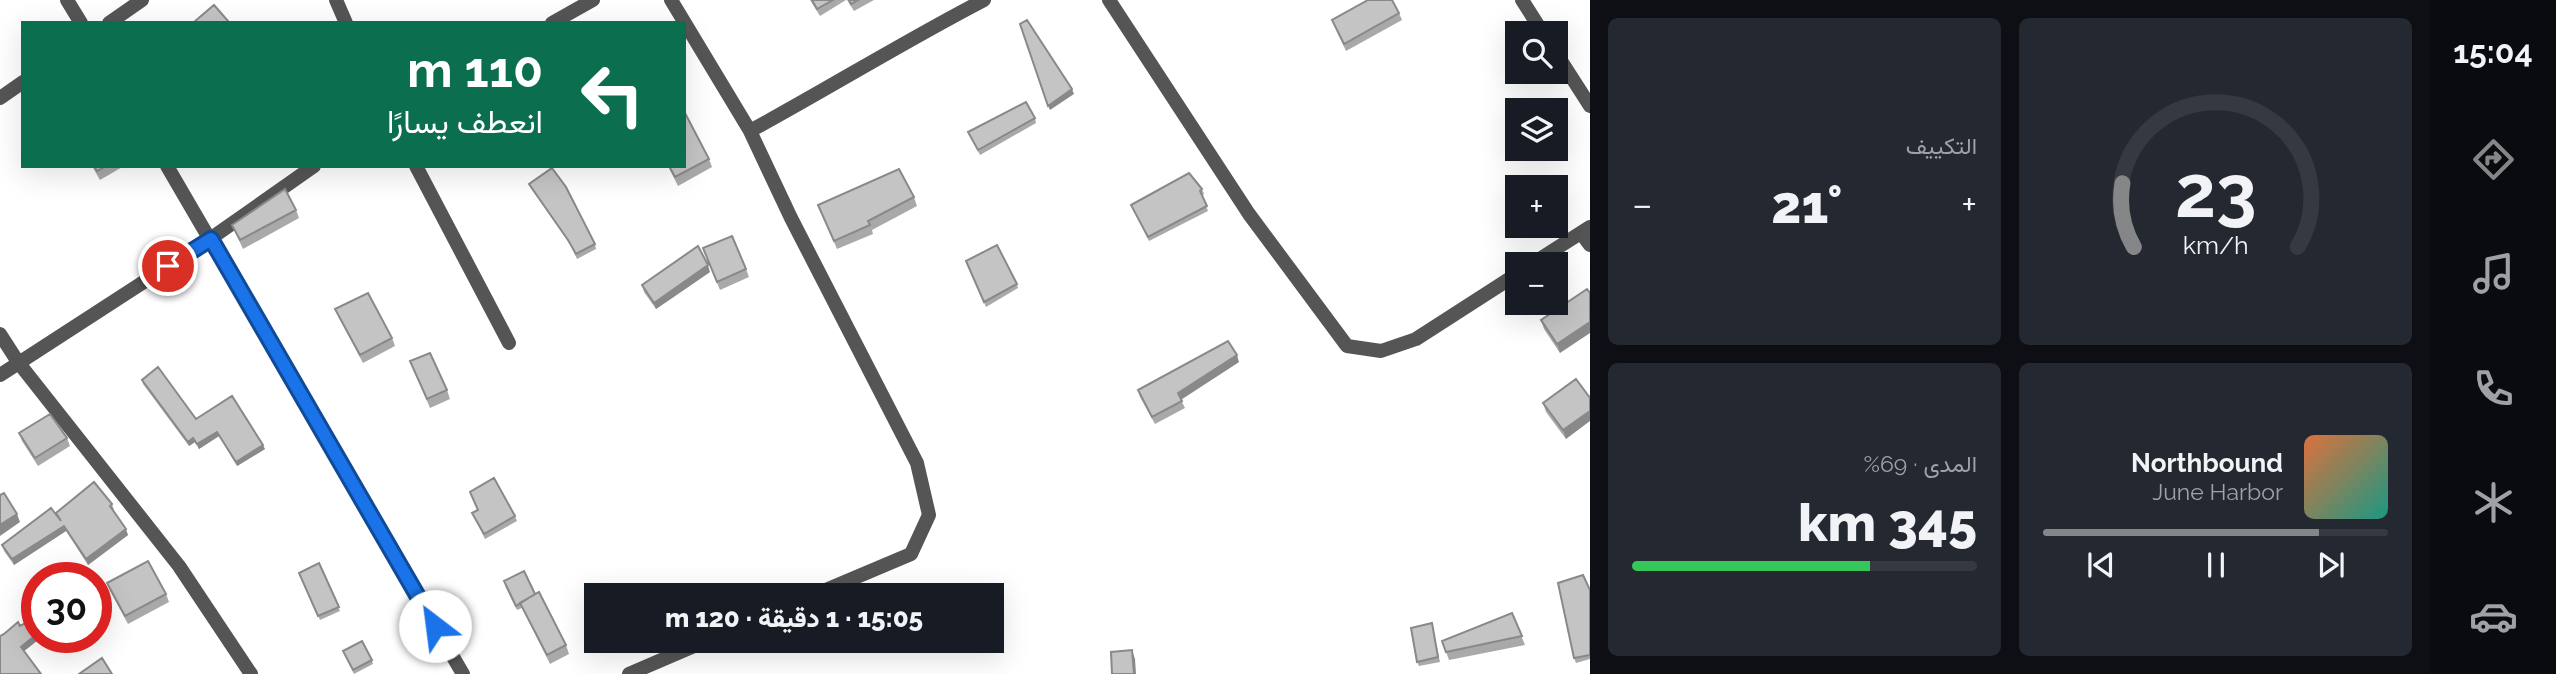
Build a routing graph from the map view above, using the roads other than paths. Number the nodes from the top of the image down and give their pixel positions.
1 (67, 0) edge
2 (142, 0) edge
3 (336, 0) edge
4 (593, 0) edge
5 (671, 0) edge
6 (984, 0) edge
7 (1109, 0) edge
8 (1522, 0) edge
9 (80, 21) edge
10 (112, 21) edge
11 (345, 21) edge
12 (556, 21) edge
13 (684, 21) edge
14 (1535, 21) edge
15 (686, 25) edge
16 (1568, 72) edge
17 (21, 83) edge
18 (0, 97) edge
19 (1590, 106) edge
20 (750, 131) junction
21 (168, 168) edge
22 (311, 168) edge
23 (417, 168) edge
24 (1587, 235) edge
25 (211, 239) junction
26 (1555, 252) edge
27 (1505, 282) edge
28 (0, 334) edge
29 (509, 342) dead end
30 (18, 362) junction
31 (0, 375) edge
32 (842, 583) edge
33 (678, 653) edge
34 (251, 674) edge
35 (463, 674) edge
36 (629, 674) edge

1 - 9 street
2 - 10 street
3 - 11 street
4 - 12 street
5 - 13 street
6 - 20 street
7 - 27 street
8 - 14 street
15 - 20 street
16 - 19 street
17 - 18 street
20 - 32 street
21 - 25 street
22 - 25 street
23 - 29 street
24 - 26 street
25 - 30 street
25 - 35 street
28 - 30 street
30 - 31 street
30 - 34 street
33 - 36 street

